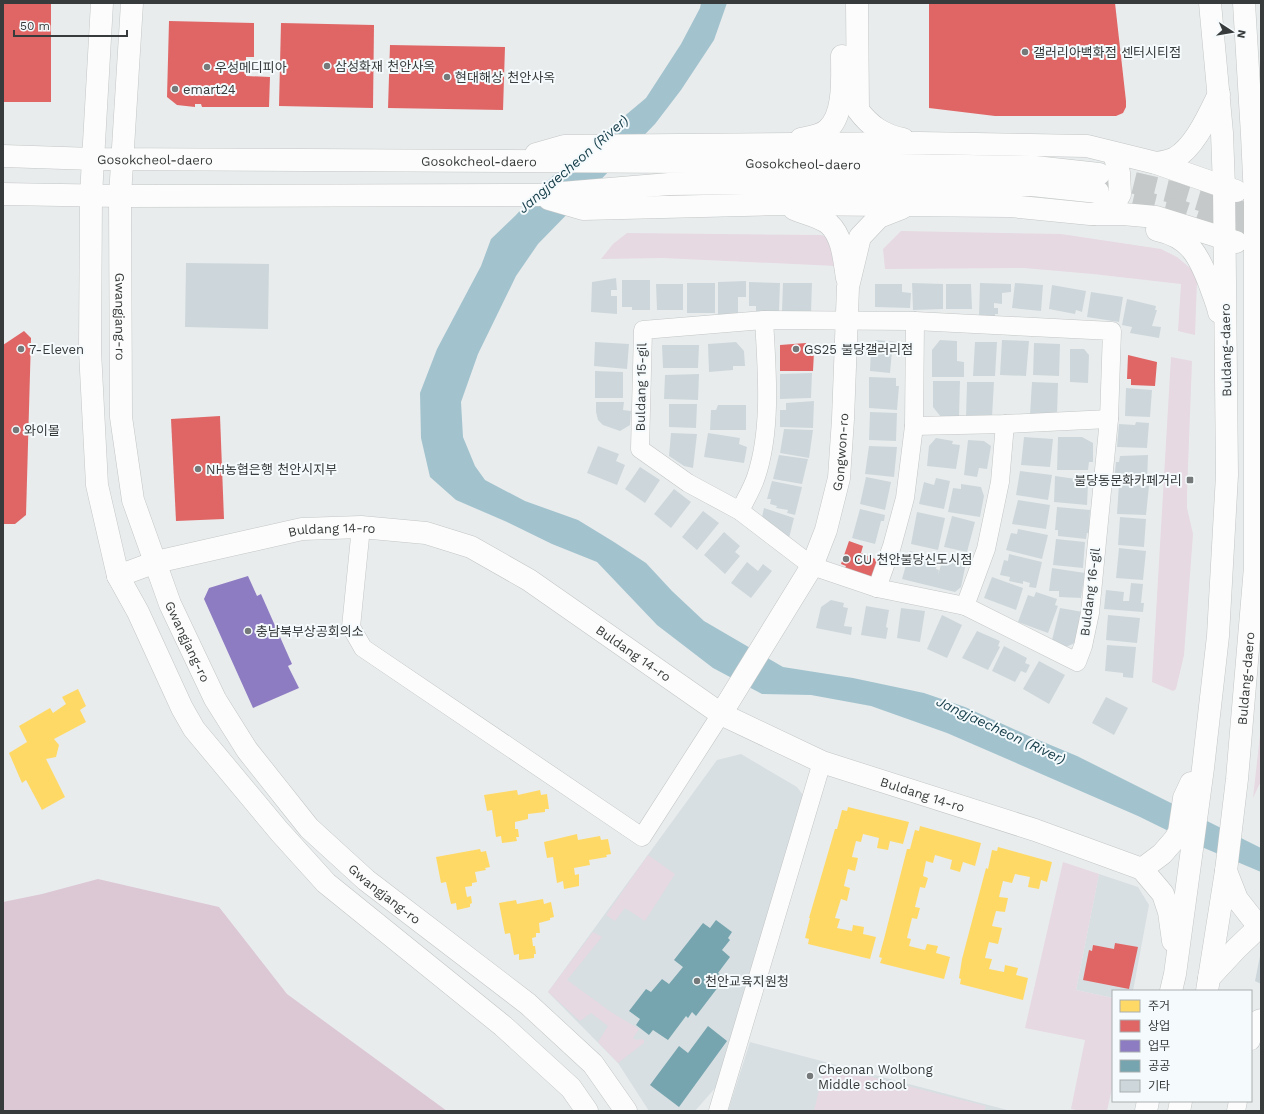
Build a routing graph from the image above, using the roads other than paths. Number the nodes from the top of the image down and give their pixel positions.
1 (102, 3) edge
2 (132, 3) edge
3 (842, 3) edge
4 (857, 3) edge
5 (1210, 3) edge
6 (1244, 3) edge
7 (849, 87) junction
8 (1219, 93) junction
9 (1252, 135) junction
10 (919, 143) junction
11 (785, 144) junction
12 (1114, 152) junction
13 (558, 153) junction
14 (3, 156) edge
15 (1261, 157) edge
16 (94, 159) junction
17 (122, 160) junction
18 (1156, 163) junction
19 (1224, 187) junction
20 (3, 194) edge
21 (91, 195) junction
22 (120, 196) junction
23 (538, 196) junction
24 (1258, 199) edge
25 (779, 204) junction
26 (909, 205) junction
27 (1090, 214) junction
28 (1224, 237) junction
29 (1258, 249) edge
30 (848, 287) junction
31 (764, 320) junction
32 (847, 321) junction
33 (915, 321) junction
34 (1226, 356) junction
35 (1109, 419) junction
36 (1005, 424) junction
37 (914, 426) junction
38 (1258, 509) edge
39 (740, 511) junction
40 (361, 527) junction
41 (156, 562) junction
42 (812, 566) junction
43 (1258, 567) edge
44 (118, 576) junction
45 (878, 588) junction
46 (965, 606) junction
47 (721, 714) junction
48 (822, 762) junction
49 (1203, 768) junction
50 (1142, 868) junction
51 (1226, 871) junction
52 (1260, 928) edge
53 (1177, 964) junction
54 (1208, 985) edge
55 (1171, 990) edge
56 (1261, 1018) edge
57 (1252, 1037) edge
58 (587, 1111) edge
59 (626, 1111) edge
60 (718, 1111) edge

1 - 16 main road
2 - 17 main road, Gwangjang-ro
3 - 7 main road
4 - 7 main road
5 - 8 main road, Buldang-daero
6 - 9 main road, Buldang-daero
7 - 10 main road
7 - 11 main road
8 - 18 main road
8 - 19 main road, Buldang-daero
9 - 15 main road
9 - 24 main road, Buldang-daero
10 - 11 main road
10 - 12 main road
11 - 13 main road
12 - 18 main road
12 - 27 main road
13 - 17 main road, Gosokcheol-daero
13 - 23 main road, Gosokcheol-daero
14 - 16 main road, Gosokcheol-daero
16 - 17 main road, Gosokcheol-daero
16 - 21 main road
17 - 22 main road, Gwangjang-ro
18 - 19 main road
19 - 24 main road
19 - 28 main road, Buldang-daero
20 - 21 main road, Gosokcheol-daero
21 - 22 main road, Gosokcheol-daero
21 - 44 main road
22 - 23 main road, Gosokcheol-daero
22 - 41 main road, Gwangjang-ro
23 - 25 main road
24 - 29 main road, Buldang-daero
25 - 26 main road
25 - 30 main road
26 - 27 main road
26 - 30 main road
27 - 28 main road
27 - 34 main road
28 - 29 main road
28 - 34 main road, Buldang-daero
29 - 38 main road, Buldang-daero
30 - 32 main road, Gongwon-ro
31 - 32 street, Buldang 15-gil
31 - 39 street
31 - 39 street, Buldang 15-gil
32 - 33 street, Buldang 16-gil
32 - 42 main road, Gongwon-ro
33 - 35 street, Buldang 16-gil
33 - 37 street
34 - 49 main road, Buldang-daero
35 - 36 street
35 - 46 street, Buldang 16-gil
36 - 37 street
36 - 46 street
37 - 45 street
38 - 43 main road, Buldang-daero
39 - 42 street, Buldang 15-gil
40 - 41 main road, Buldang 14-ro
40 - 47 main road, Buldang 14-ro
40 - 47 street
41 - 44 main road, Buldang 14-ro
41 - 59 main road, Gwangjang-ro
42 - 45 street, Buldang 16-gil
42 - 47 main road, Gongwon-ro
43 - 51 main road, Buldang-daero
44 - 58 main road
45 - 46 street, Buldang 16-gil
47 - 48 main road, Buldang 14-ro
48 - 50 main road, Buldang 14-ro
48 - 60 street
49 - 50 main road
49 - 53 main road, Buldang-daero
50 - 53 main road
51 - 52 main road
51 - 54 main road
52 - 54 main road
53 - 55 main road
56 - 57 street

